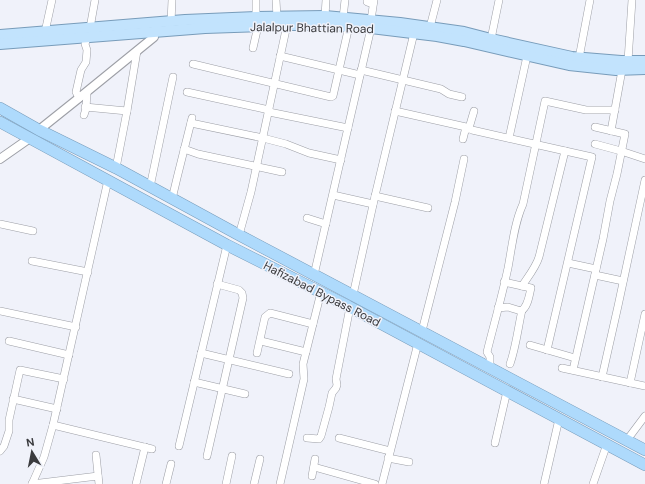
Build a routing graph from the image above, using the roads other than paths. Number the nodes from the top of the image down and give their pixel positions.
1 (52, 0) edge
2 (95, 0) edge
3 (172, 0) edge
4 (256, 0) edge
5 (276, 0) edge
6 (326, 0) edge
7 (345, 0) edge
8 (437, 0) edge
9 (499, 0) edge
10 (590, 0) edge
11 (632, 0) edge
12 (372, 1) edge
13 (325, 16) junction
14 (277, 17) junction
15 (343, 18) junction
16 (171, 22) junction
17 (257, 22) junction
18 (371, 24) junction
19 (287, 25) junction
20 (349, 26) junction
21 (430, 27) junction
22 (154, 31) junction
23 (45, 32) junction
24 (88, 33) junction
25 (414, 33) junction
26 (0, 35) edge
27 (491, 39) junction
28 (0, 44) edge
29 (253, 48) dead end
30 (137, 51) junction
31 (280, 56) junction
32 (527, 56) junction
33 (579, 58) junction
34 (628, 61) junction
35 (645, 61) edge
36 (193, 64) dead end
37 (645, 69) edge
38 (339, 70) junction
39 (622, 70) junction
40 (361, 73) junction
41 (173, 78) dead end
42 (402, 80) junction
43 (274, 83) junction
44 (87, 92) junction
45 (187, 92) dead end
46 (462, 97) dead end
47 (79, 98) junction
48 (85, 106) junction
49 (2, 109) edge
50 (615, 110) junction
51 (127, 111) junction
52 (269, 111) junction
53 (395, 111) junction
54 (474, 111) dead end
55 (84, 115) dead end
56 (0, 122) edge
57 (595, 127) dead end
58 (348, 128) junction
59 (469, 128) junction
60 (39, 130) junction
61 (611, 131) junction
62 (30, 138) junction
63 (263, 138) junction
64 (509, 138) junction
65 (463, 139) dead end
66 (536, 144) junction
67 (595, 144) dead end
68 (184, 149) junction
69 (565, 151) junction
70 (622, 151) junction
71 (0, 159) edge
72 (464, 159) dead end
73 (645, 159) edge
74 (341, 160) junction
75 (257, 166) junction
76 (116, 168) junction
77 (282, 172) dead end
78 (108, 180) junction
79 (645, 180) edge
80 (150, 187) junction
81 (332, 195) junction
82 (375, 196) junction
83 (172, 199) junction
84 (373, 204) junction
85 (428, 208) dead end
86 (642, 210) edge
87 (307, 218) dead end
88 (0, 224) edge
89 (326, 224) junction
90 (33, 231) dead end
91 (239, 235) junction
92 (227, 244) junction
93 (32, 260) dead end
94 (568, 263) junction
95 (88, 272) junction
96 (596, 272) junction
97 (314, 274) junction
98 (623, 281) junction
99 (504, 282) junction
100 (217, 284) junction
101 (522, 286) junction
102 (321, 292) junction
103 (353, 295) junction
104 (350, 307) junction
105 (498, 308) junction
106 (522, 310) junction
107 (0, 311) edge
108 (645, 314) edge
109 (313, 324) junction
110 (76, 327) junction
111 (422, 331) junction
112 (9, 341) dead end
113 (261, 341) junction
114 (418, 343) junction
115 (530, 345) dead end
116 (547, 350) junction
117 (306, 352) junction
118 (201, 353) junction
119 (257, 353) dead end
120 (69, 355) junction
121 (575, 358) junction
122 (229, 360) junction
123 (510, 364) dead end
124 (490, 367) junction
125 (562, 368) dead end
126 (573, 370) junction
127 (289, 374) dead end
128 (602, 377) junction
129 (64, 379) junction
130 (194, 382) junction
131 (630, 383) junction
132 (645, 386) edge
133 (222, 388) junction
134 (507, 391) junction
135 (246, 394) dead end
136 (13, 399) junction
137 (57, 409) junction
138 (645, 416) edge
139 (559, 419) junction
140 (53, 425) junction
141 (307, 438) dead end
142 (339, 438) dead end
143 (627, 440) junction
144 (495, 443) dead end
145 (607, 444) junction
146 (179, 446) dead end
147 (645, 450) edge
148 (0, 451) edge
149 (389, 454) junction
150 (96, 455) dead end
151 (207, 456) dead end
152 (232, 456) dead end
153 (260, 459) dead end
154 (315, 459) dead end
155 (409, 462) dead end
156 (171, 464) dead end
157 (645, 465) edge
158 (314, 467) junction
159 (98, 476) junction
160 (312, 476) dead end
161 (32, 484) edge
162 (99, 484) edge
163 (136, 484) edge
164 (166, 484) edge
165 (226, 484) edge
166 (254, 484) edge
167 (280, 484) edge
168 (375, 484) edge
169 (382, 484) edge
170 (544, 484) edge
171 (593, 484) edge

1 - 23 street
2 - 24 street
3 - 16 street
4 - 17 street
5 - 14 street
6 - 13 street
7 - 15 street
8 - 21 street
9 - 27 street
10 - 33 street
11 - 34 street
12 - 18 street
13 - 14 main road, Jalalpur Bhattian Road
13 - 15 main road, Jalalpur Bhattian Road
14 - 17 main road, Jalalpur Bhattian Road
15 - 18 main road, Jalalpur Bhattian Road
16 - 17 main road, Jalalpur Bhattian Road
16 - 24 main road, Jalalpur Bhattian Road
17 - 19 main road, Jalalpur Bhattian Road
17 - 22 main road, Jalalpur Bhattian Road
17 - 29 street
18 - 20 main road, Jalalpur Bhattian Road
18 - 21 main road, Jalalpur Bhattian Road
18 - 25 main road, Jalalpur Bhattian Road
18 - 40 street
19 - 20 main road, Jalalpur Bhattian Road
19 - 31 street
20 - 38 street
21 - 27 main road, Jalalpur Bhattian Road
22 - 24 main road, Jalalpur Bhattian Road
22 - 30 street
23 - 24 main road, Jalalpur Bhattian Road
23 - 26 main road, Jalalpur Bhattian Road
24 - 28 main road, Jalalpur Bhattian Road
24 - 47 street
25 - 32 main road, Jalalpur Bhattian Road
25 - 42 street
27 - 33 main road, Jalalpur Bhattian Road
30 - 44 street
30 - 51 street
31 - 38 street
31 - 43 street
32 - 39 main road, Jalalpur Bhattian Road
32 - 64 street
33 - 34 main road, Jalalpur Bhattian Road
34 - 35 main road, Jalalpur Bhattian Road
36 - 43 street
37 - 39 main road, Jalalpur Bhattian Road
38 - 40 street
38 - 43 street
39 - 50 street
40 - 42 street
40 - 58 street
41 - 80 street
42 - 46 street
42 - 53 street
43 - 52 street
44 - 47 street
44 - 48 street
45 - 52 street
47 - 60 street
48 - 51 street
48 - 55 street
49 - 60 highway, Hafizabad Bypass Road
50 - 61 street
50 - 66 street
51 - 76 street
52 - 58 street
52 - 63 street
53 - 59 street
53 - 82 street
54 - 59 street
56 - 62 highway, Hafizabad Bypass Road
57 - 61 street
58 - 74 street
59 - 64 street
59 - 65 street
60 - 76 highway, Hafizabad Bypass Road
61 - 70 street
62 - 71 street
62 - 78 highway, Hafizabad Bypass Road
63 - 68 street
63 - 74 street
63 - 75 street
64 - 66 street
66 - 69 street
66 - 99 street
67 - 70 street
68 - 75 street
68 - 83 street
69 - 94 street
69 - 101 street
70 - 73 street
70 - 96 street
72 - 111 street
74 - 81 street
75 - 77 street
75 - 91 street
76 - 80 highway, Hafizabad Bypass Road
78 - 92 highway, Hafizabad Bypass Road
78 - 95 street
79 - 86 street
80 - 83 highway, Hafizabad Bypass Road
81 - 84 street
81 - 89 street
82 - 84 street
82 - 85 street
83 - 91 highway, Hafizabad Bypass Road
84 - 103 street
86 - 98 street
87 - 89 street
88 - 90 street
89 - 97 street
91 - 97 highway, Hafizabad Bypass Road
92 - 100 street
92 - 102 highway, Hafizabad Bypass Road
93 - 95 street
94 - 96 street
94 - 116 street
95 - 110 street
96 - 98 street
96 - 121 street
97 - 103 highway, Hafizabad Bypass Road
98 - 128 street
99 - 101 street
99 - 105 street
100 - 118 street
100 - 122 street
101 - 106 street
102 - 104 highway, Hafizabad Bypass Road
102 - 109 street
103 - 111 highway, Hafizabad Bypass Road
104 - 114 highway, Hafizabad Bypass Road
104 - 141 street
105 - 106 street
105 - 124 street
106 - 123 street
107 - 110 street
108 - 131 street
109 - 113 street
109 - 117 street
110 - 120 street
111 - 124 highway, Hafizabad Bypass Road
112 - 120 street
113 - 117 street
113 - 119 street
114 - 134 highway, Hafizabad Bypass Road
114 - 149 street
115 - 116 street
116 - 121 street
117 - 167 street
118 - 122 street
118 - 130 street
120 - 129 street
121 - 126 street
122 - 127 street
122 - 133 street
124 - 143 highway, Hafizabad Bypass Road
125 - 126 street
126 - 128 street
128 - 131 street
129 - 136 street
129 - 137 street
130 - 133 street
130 - 146 street
131 - 132 street
133 - 135 street
133 - 151 street
134 - 139 highway, Hafizabad Bypass Road
134 - 144 street
136 - 137 street
136 - 148 street
137 - 140 street
138 - 143 street
139 - 145 highway, Hafizabad Bypass Road
139 - 170 street
140 - 161 street
140 - 163 street
142 - 149 street
143 - 147 highway, Hafizabad Bypass Road
145 - 157 highway, Hafizabad Bypass Road
145 - 171 street
149 - 155 street
149 - 169 street
150 - 159 street
152 - 165 street
153 - 166 street
154 - 158 street
156 - 164 street
158 - 160 street
158 - 168 street
159 - 161 street
159 - 162 street

